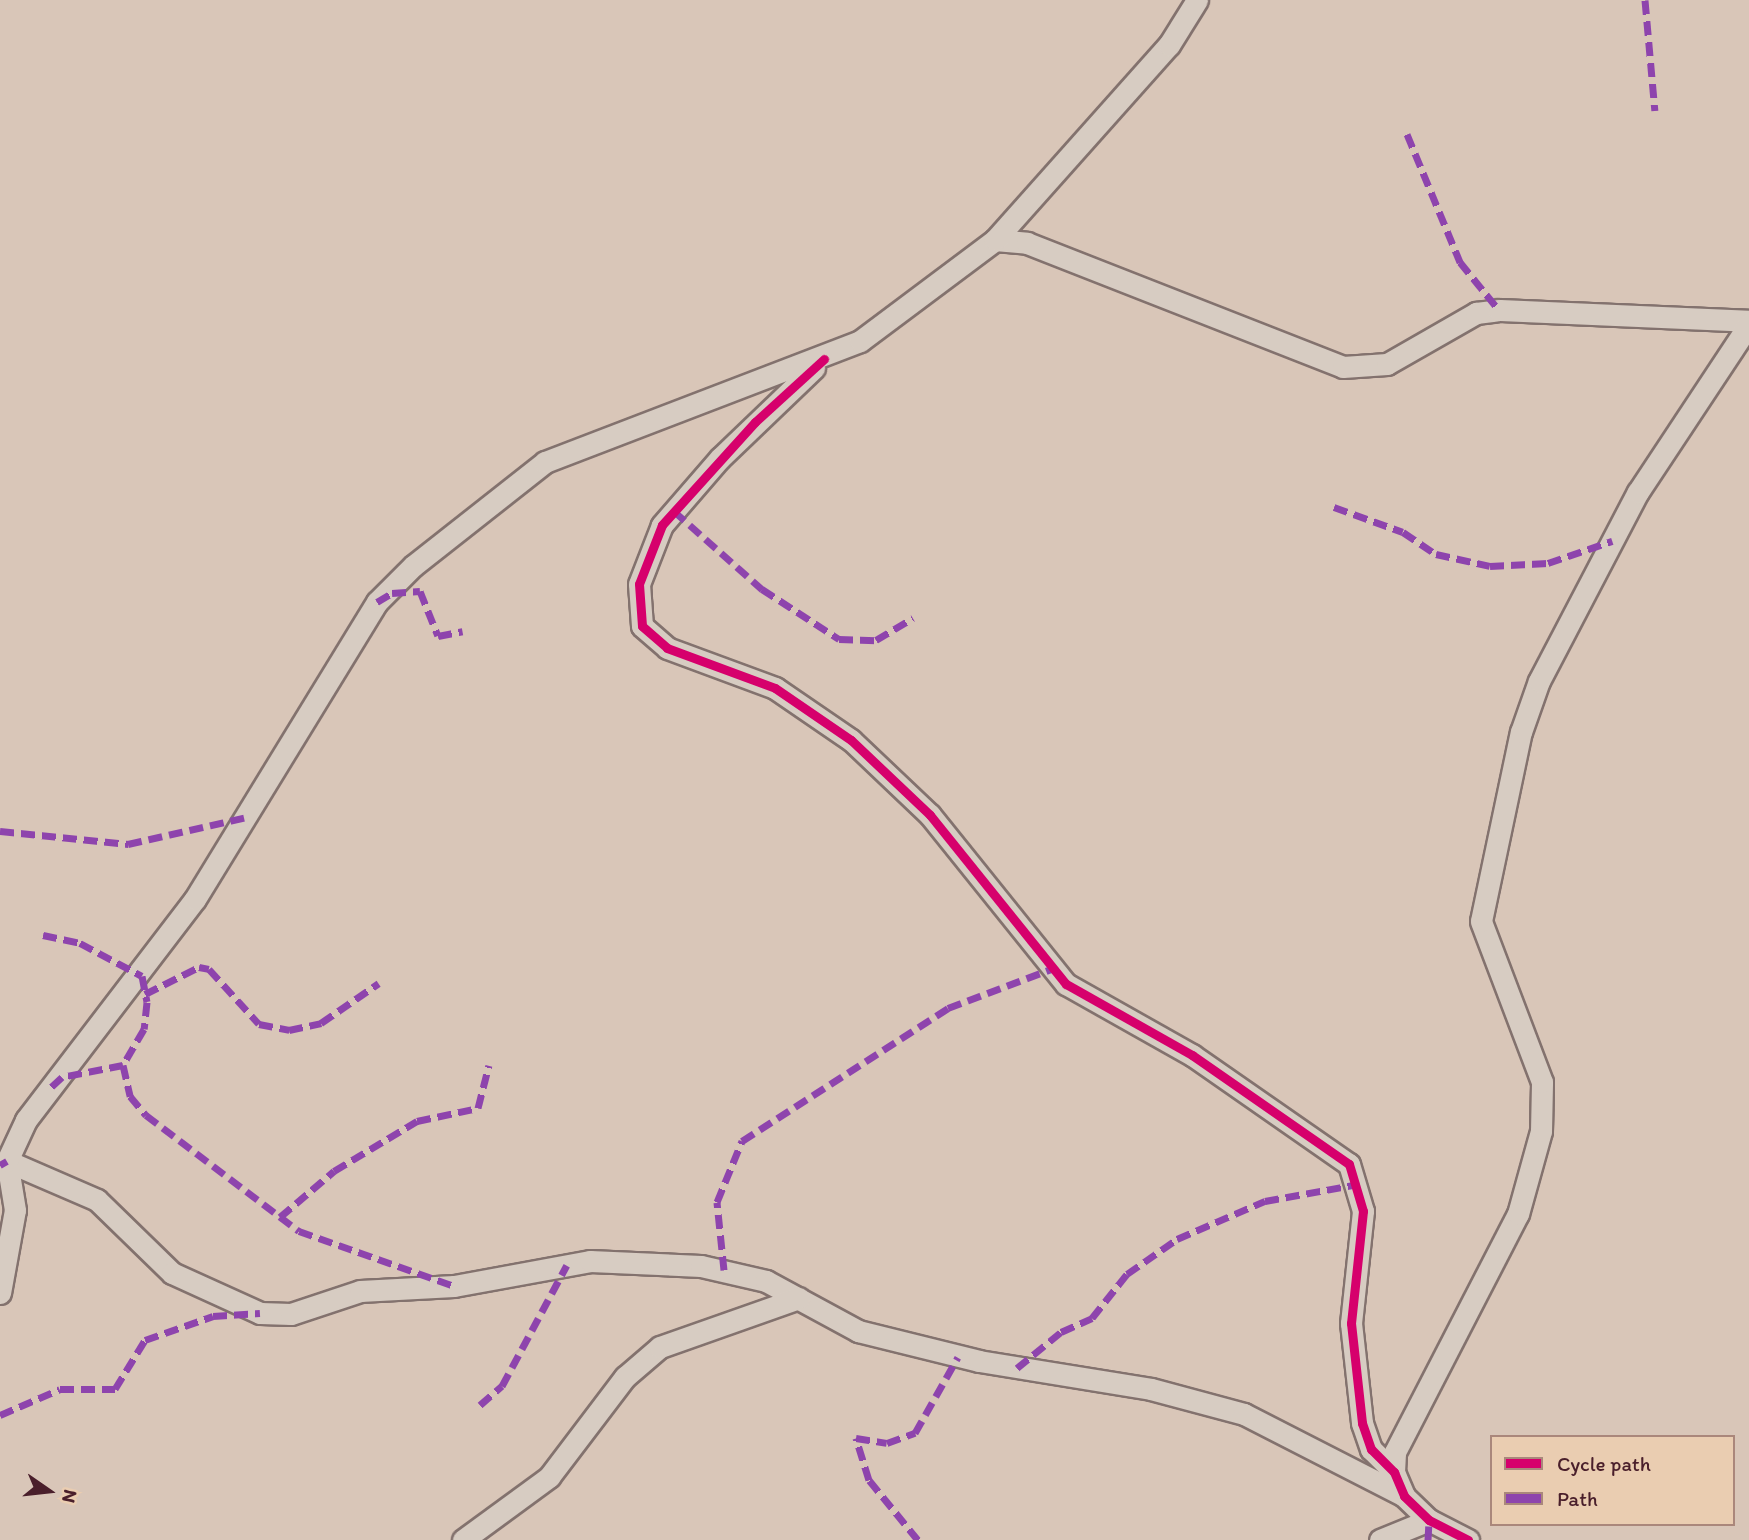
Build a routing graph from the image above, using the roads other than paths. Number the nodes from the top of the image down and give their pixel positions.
1 (1197, 0) edge
2 (995, 240) junction
3 (1749, 322) edge
4 (824, 359) junction
5 (7, 1161) junction
6 (0, 1293) edge
7 (799, 1298) junction
8 (1394, 1472) junction
9 (1404, 1496) junction
10 (1429, 1520) junction
11 (463, 1540) edge
12 (1380, 1540) edge
13 (1468, 1540) edge

1 - 2 street
2 - 3 street
2 - 4 street
3 - 8 street
4 - 5 street
4 - 8 street
5 - 6 street
5 - 7 street
7 - 9 street
7 - 11 street
8 - 9 street
9 - 10 street
10 - 12 street
10 - 13 street

